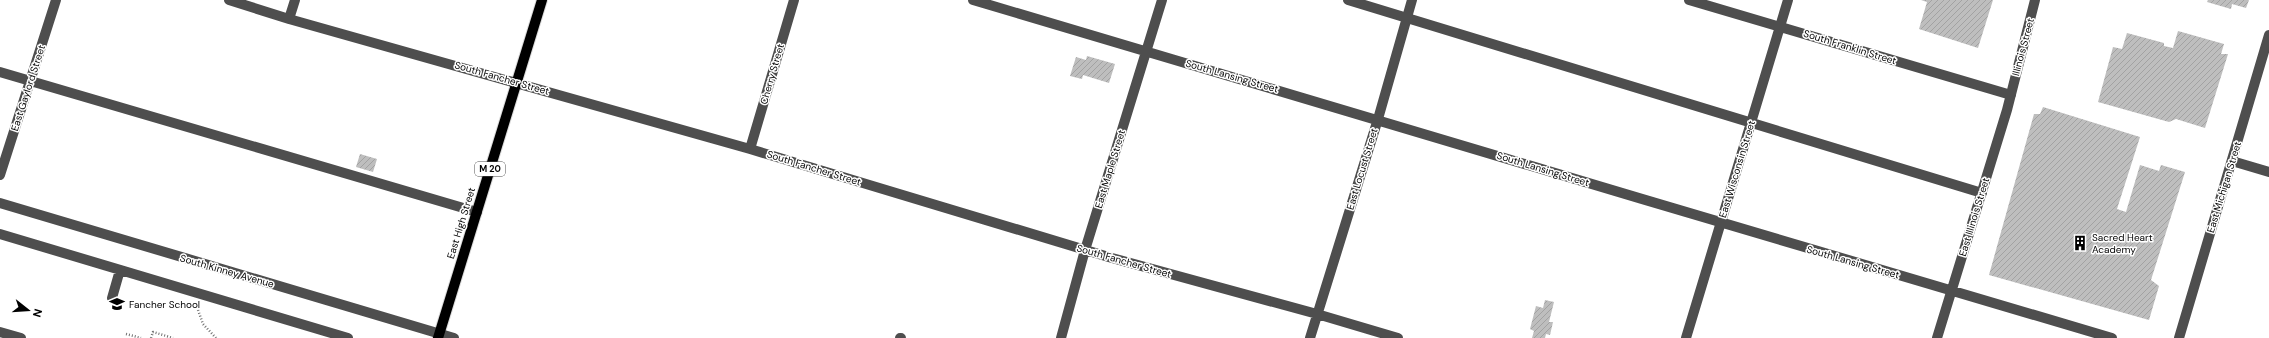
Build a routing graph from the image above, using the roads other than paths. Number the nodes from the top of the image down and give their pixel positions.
1 (56, 0) edge
2 (229, 0) edge
3 (294, 0) edge
4 (542, 0) edge
5 (794, 0) edge
6 (973, 0) edge
7 (1162, 0) edge
8 (1348, 0) edge
9 (1412, 0) edge
10 (1689, 0) edge
11 (1788, 0) edge
12 (2035, 0) edge
13 (1407, 17) junction
14 (289, 19) junction
15 (1780, 27) junction
16 (2269, 35) edge
17 (1146, 51) junction
18 (0, 72) edge
19 (30, 82) junction
20 (517, 82) junction
21 (2011, 95) junction
22 (1378, 119) junction
23 (1751, 123) junction
24 (750, 149) junction
25 (2232, 161) junction
26 (2269, 172) edge
27 (0, 175) edge
28 (1982, 193) junction
29 (0, 203) edge
30 (477, 212) junction
31 (1720, 223) junction
32 (0, 234) edge
33 (1085, 250) junction
34 (120, 270) junction
35 (1952, 291) junction
36 (112, 298) dead end
37 (1317, 314) junction
38 (0, 332) edge
39 (439, 336) edge
40 (21, 338) edge
41 (348, 338) edge
42 (454, 338) edge
43 (1061, 338) edge
44 (1310, 338) edge
45 (1398, 338) edge
46 (1686, 338) edge
47 (1937, 338) edge
48 (2112, 338) edge
49 (2179, 338) edge

1 - 19 street, East Gaylord Street
2 - 14 street, South Fancher Street
3 - 14 street
4 - 20 main road, East High Street / M 20
5 - 24 street, Cherry Street
6 - 17 street, South Lansing Street
7 - 17 street, East Maple Street
8 - 13 street
9 - 13 street, East Locust Street
10 - 15 street, South Franklin Street
11 - 15 street, East Wisconsin Street
12 - 21 street, Illinois Street
13 - 22 street, East Locust Street
13 - 23 street
14 - 20 street, South Fancher Street
15 - 21 street, South Franklin Street
15 - 23 street, East Wisconsin Street
16 - 25 street, East Michigan Street
17 - 22 street, South Lansing Street
17 - 33 street, East Maple Street
18 - 19 street
19 - 27 street, East Gaylord Street
19 - 30 street
20 - 24 street, South Fancher Street
20 - 30 main road, East High Street / M 20
21 - 28 street, East Illinois Street
22 - 31 street, South Lansing Street
22 - 37 street, East Locust Street
23 - 28 street
23 - 31 street, East Wisconsin Street
24 - 33 street, South Fancher Street
25 - 26 street
25 - 49 street, East Michigan Street
28 - 35 street, East Illinois Street
29 - 39 street, South Kinney Avenue
30 - 39 main road, East High Street / M 20
31 - 35 street, South Lansing Street
31 - 46 street, East Wisconsin Street
32 - 34 street
33 - 37 street, South Fancher Street
33 - 43 street, East Maple Street
34 - 36 street
34 - 41 street
35 - 47 street, East Illinois Street
35 - 48 street, South Lansing Street
37 - 44 street, East Locust Street
37 - 45 street, South Fancher Street
38 - 40 street
39 - 42 street, South Kinney Avenue

